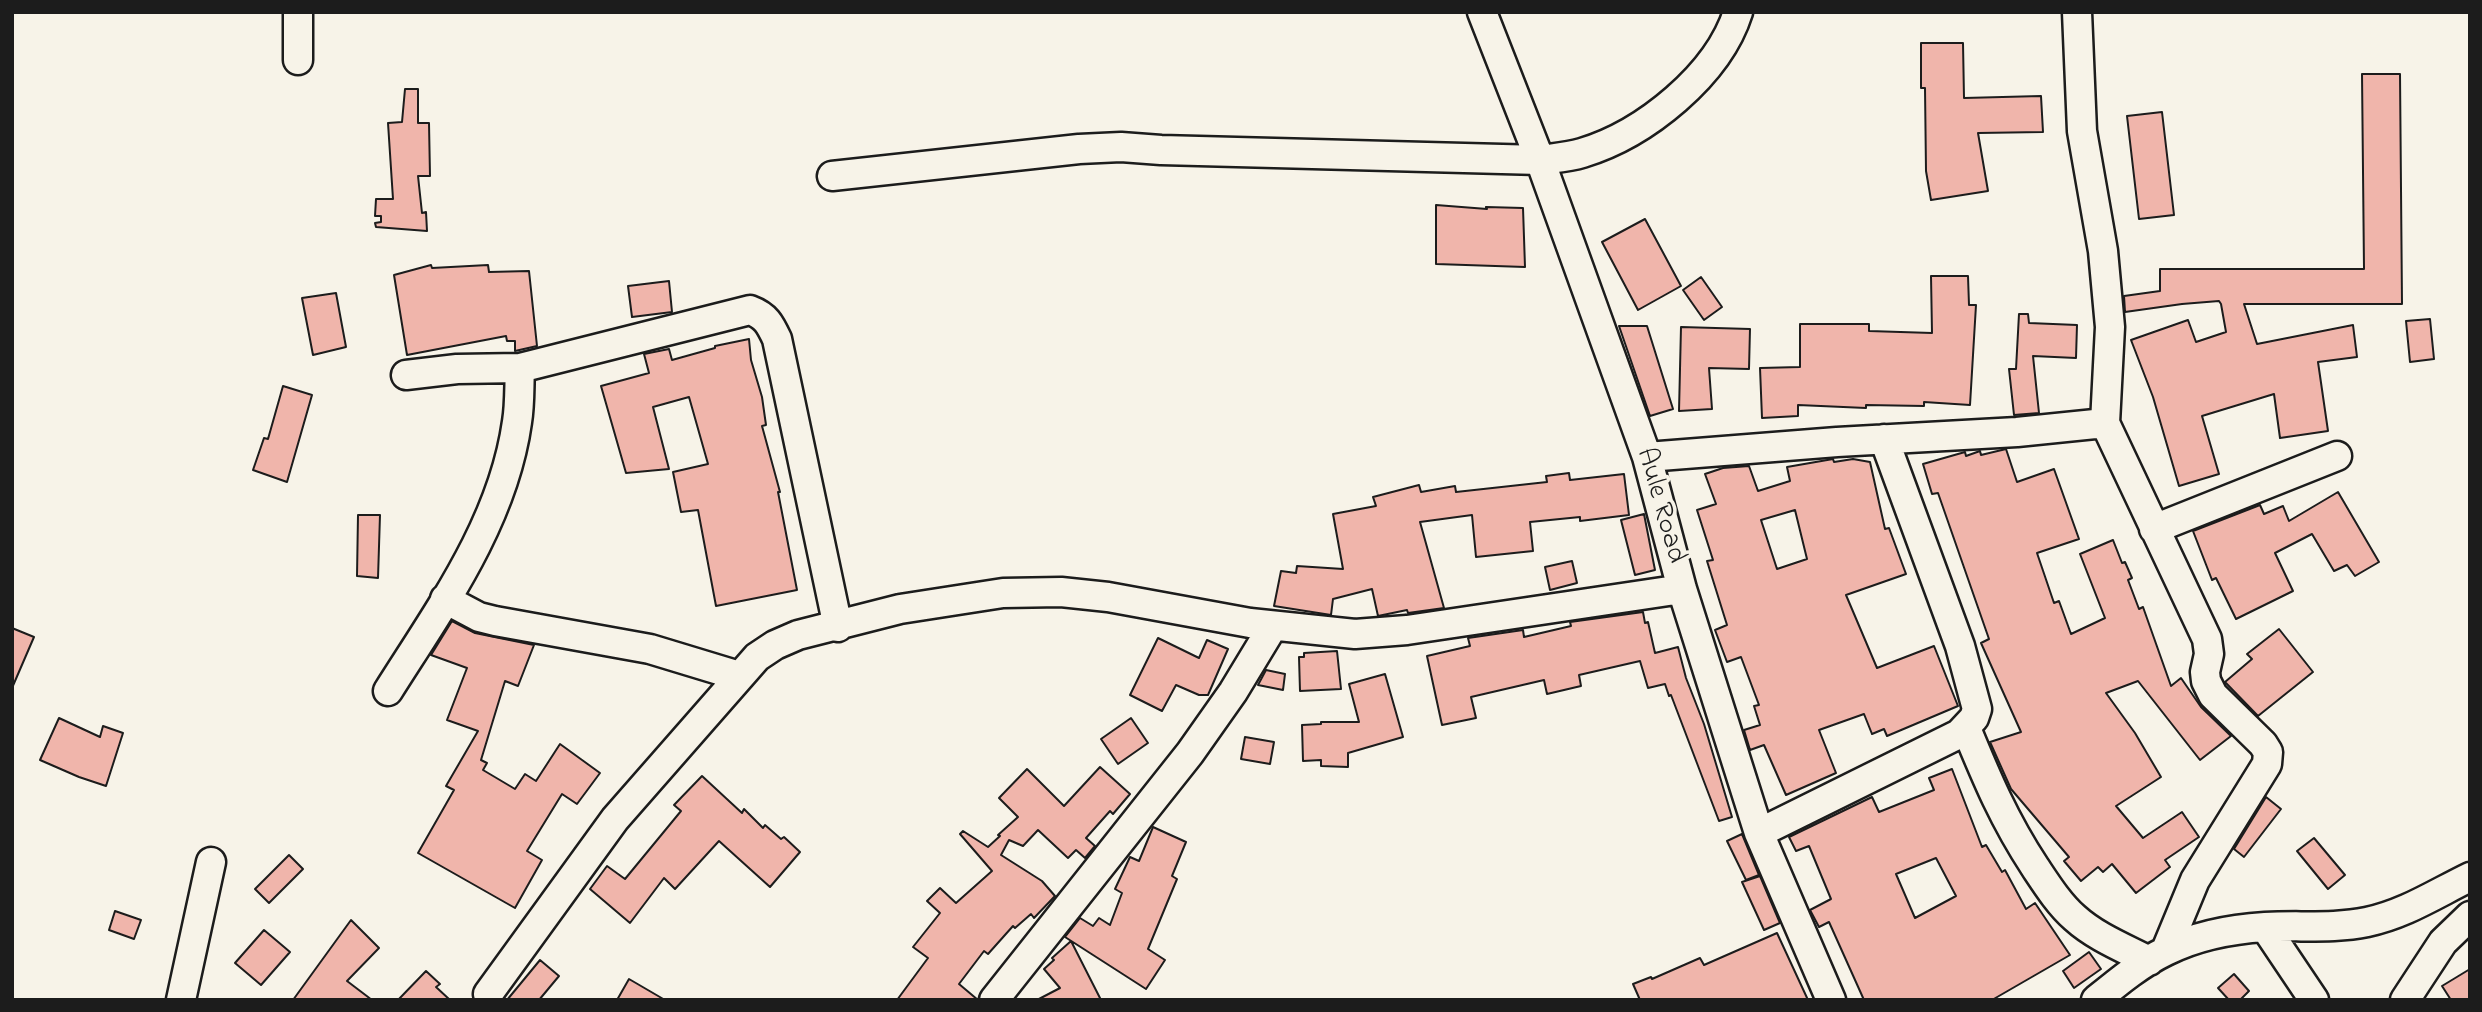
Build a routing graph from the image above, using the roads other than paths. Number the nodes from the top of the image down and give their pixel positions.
1 (298, 12) edge
2 (1482, 12) edge
3 (1738, 12) edge
4 (2077, 12) edge
5 (298, 60) dead end
6 (1540, 160) junction
7 (832, 176) dead end
8 (520, 368) junction
9 (407, 375) dead end
10 (2105, 423) junction
11 (1884, 439) junction
12 (2337, 456) dead end
13 (1647, 457) junction
14 (2154, 529) junction
15 (1682, 589) junction
16 (445, 599) junction
17 (1273, 626) junction
18 (838, 627) junction
19 (739, 676) junction
20 (388, 691) dead end
21 (1966, 728) junction
22 (1759, 833) junction
23 (211, 862) dead end
24 (2470, 877) edge
25 (2470, 916) edge
26 (2265, 927) junction
27 (2157, 956) junction
28 (488, 994) dead end
29 (181, 1000) edge
30 (994, 1000) edge
31 (1831, 1000) edge
32 (2096, 1000) edge
33 (2314, 1000) edge
34 (2405, 1000) edge

1 - 5 street
2 - 6 street, Aule Road
3 - 6 street
4 - 10 street
6 - 7 street
6 - 13 street, Aule Road
8 - 9 street
8 - 16 street
8 - 18 street
10 - 11 street
10 - 14 street
11 - 13 street
11 - 21 street
12 - 14 street
13 - 15 street, Aule Road
14 - 27 street
15 - 17 street
15 - 22 street, Aule Road
16 - 19 street
16 - 20 street
17 - 18 street
17 - 30 street
18 - 19 street
19 - 28 street
21 - 22 street
21 - 27 street
22 - 31 street, Aule Road
23 - 29 street
24 - 26 street
25 - 34 street
26 - 27 street
26 - 33 street
27 - 32 street

